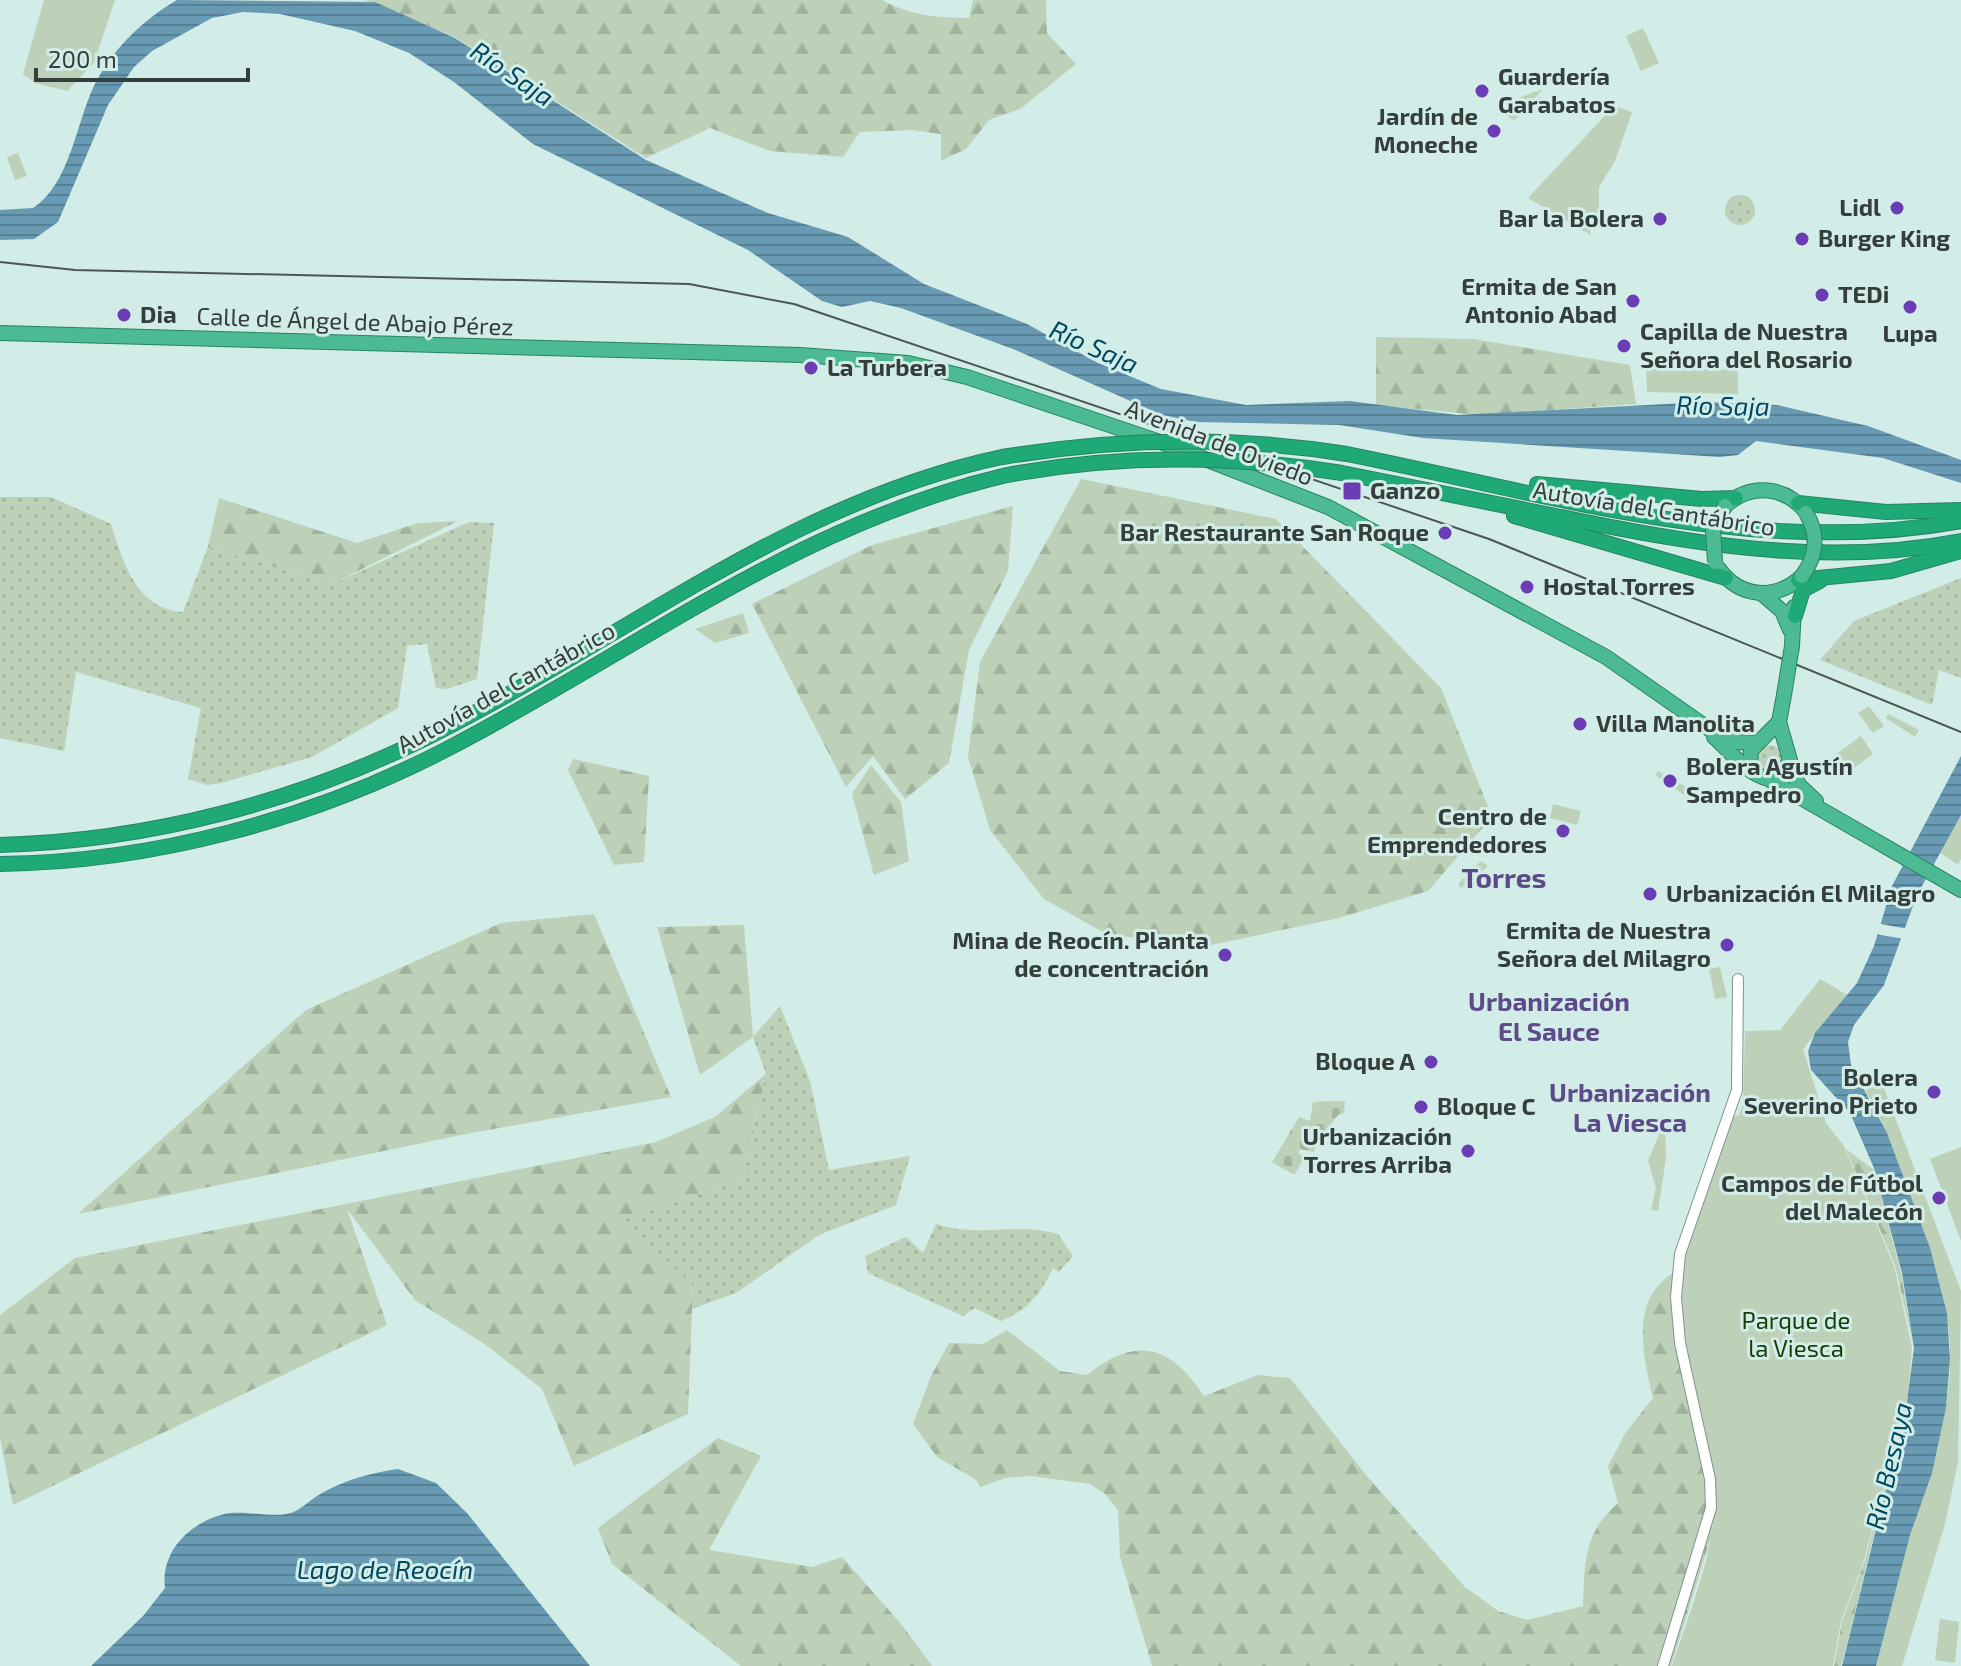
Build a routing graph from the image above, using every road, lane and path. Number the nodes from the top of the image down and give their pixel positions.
1 (0, 333) edge
2 (708, 354) joint
3 (1347, 454) junction
4 (1345, 474) junction
5 (1730, 502) junction
6 (1802, 508) junction
7 (1959, 516) edge
8 (1961, 541) edge
9 (1961, 551) edge
10 (1891, 571) junction
11 (1726, 578) junction
12 (1798, 580) junction
13 (1762, 594) junction
14 (1795, 616) junction
15 (1792, 646) junction
16 (1779, 722) junction
17 (1709, 729) junction
18 (1760, 742) junction
19 (1784, 746) junction
20 (1789, 763) junction
21 (1750, 768) junction
22 (1770, 780) junction
23 (1876, 838) junction
24 (0, 845) edge
25 (0, 864) edge
26 (1953, 878) edge
27 (1961, 890) edge
28 (1738, 979) dead end
29 (1663, 1666) edge

1 - 2 highway, Calle de Ángel de Abajo Pérez
2 - 17 highway, Avenida de Oviedo
3 - 5 highway
3 - 7 highway, Autovía del Cantábrico
3 - 24 highway, Autovía del Cantábrico, bridge
4 - 8 highway, Autovía del Cantábrico
4 - 11 highway
4 - 25 highway, Autovía del Cantábrico, bridge
5 - 6 highway
5 - 11 highway, bridge
6 - 7 highway
6 - 12 highway, bridge
9 - 10 highway
10 - 12 highway
10 - 14 highway
11 - 13 highway
12 - 13 highway
12 - 14 highway
13 - 15 highway
14 - 15 highway
15 - 16 highway, bridge
16 - 18 highway
16 - 19 highway
17 - 18 highway, Avenida de Oviedo
17 - 21 highway, Avenida de Oviedo
18 - 19 highway
18 - 21 highway
19 - 20 highway
20 - 22 highway
20 - 23 highway
21 - 22 highway
22 - 23 highway
23 - 26 highway
26 - 27 highway
28 - 29 street

